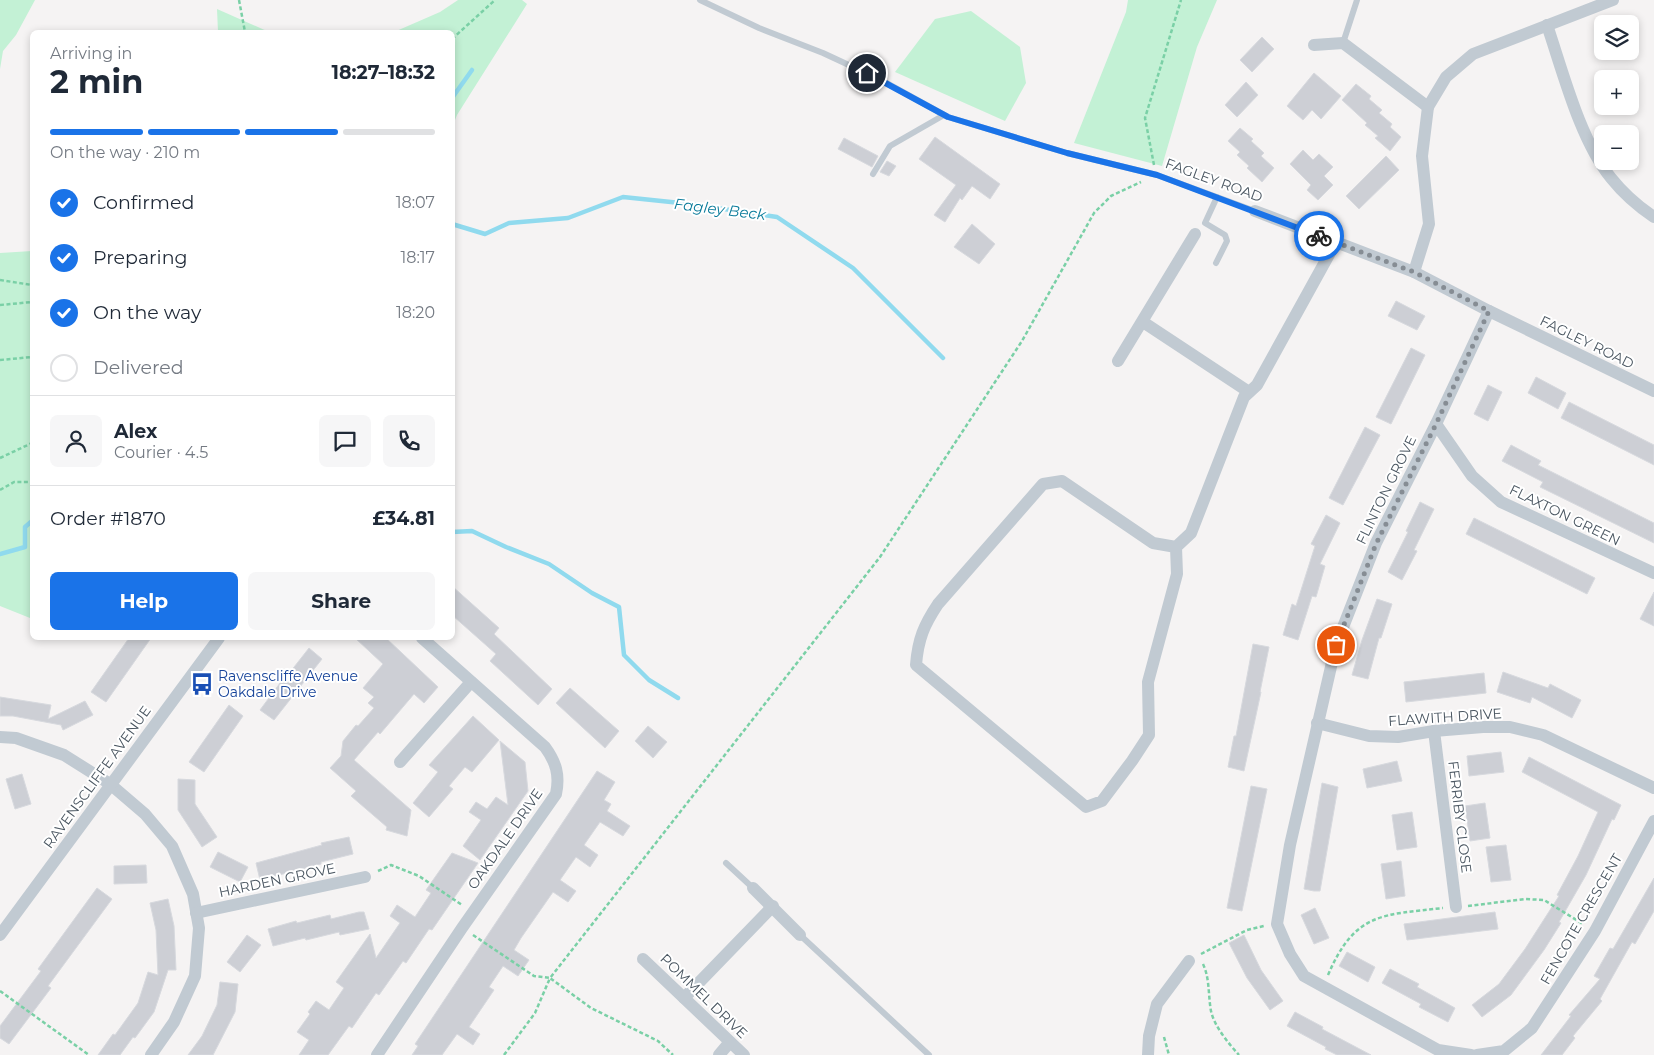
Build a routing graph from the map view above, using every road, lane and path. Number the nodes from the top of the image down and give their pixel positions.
1 (239, 0) edge
2 (495, 0) edge
3 (700, 0) edge
4 (1181, 0) edge
5 (1357, 0) edge
6 (1613, 0) edge
7 (1547, 26) junction
8 (245, 30) edge
9 (455, 36) edge
10 (1343, 44) junction
11 (1314, 45) dead end
12 (1428, 107) junction
13 (944, 115) junction
14 (873, 174) dead end
15 (1157, 175) junction
16 (1217, 197) junction
17 (1255, 211) joint
18 (1654, 218) edge
19 (1195, 234) dead end
20 (1336, 242) junction
21 (1216, 263) dead end
22 (1414, 272) junction
23 (0, 280) edge
24 (30, 285) edge
25 (30, 302) edge
26 (0, 305) edge
27 (1489, 311) junction
28 (1143, 322) junction
29 (30, 357) edge
30 (0, 360) edge
31 (1118, 361) dead end
32 (1654, 391) edge
33 (1250, 392) junction
34 (1436, 424) junction
35 (30, 444) edge
36 (0, 458) edge
37 (30, 482) edge
38 (0, 490) edge
39 (1176, 547) junction
40 (1654, 574) edge
41 (218, 640) edge
42 (424, 640) edge
43 (471, 682) junction
44 (1316, 723) junction
45 (1434, 731) junction
46 (0, 737) edge
47 (400, 762) dead end
48 (110, 784) junction
49 (1654, 788) edge
50 (1654, 821) edge
51 (726, 863) dead end
52 (365, 877) joint
53 (753, 888) joint
54 (773, 906) junction
55 (1456, 907) dead end
56 (196, 913) junction
57 (1277, 924) junction
58 (467, 932) junction
59 (0, 935) edge
60 (800, 935) joint
61 (1194, 958) junction
62 (643, 959) dead end
63 (550, 978) junction
64 (0, 991) edge
65 (684, 998) junction
66 (730, 1042) junction
67 (1505, 1053) edge
68 (89, 1055) edge
69 (151, 1055) edge
70 (377, 1055) edge
71 (504, 1055) edge
72 (673, 1055) edge
73 (719, 1055) edge
74 (744, 1055) edge
75 (929, 1055) edge
76 (1148, 1055) edge
77 (1239, 1055) edge
78 (1471, 1055) edge
79 (1477, 1055) edge

1 - 8 path
2 - 9 path
3 - 13 lane, FAGLEY ROAD
4 - 15 path
5 - 10 lane
6 - 7 street
7 - 12 street
7 - 18 street
10 - 11 street
10 - 12 street
12 - 22 street
13 - 14 lane
13 - 15 lane, FAGLEY ROAD
15 - 16 lane, FAGLEY ROAD
15 - 63 path
16 - 17 lane, FAGLEY ROAD
16 - 21 lane
17 - 20 street, FAGLEY ROAD
19 - 28 street
20 - 22 street, FAGLEY ROAD
20 - 33 street
22 - 27 street, FAGLEY ROAD
23 - 24 path
25 - 26 path
27 - 32 street, FAGLEY ROAD
27 - 34 street, FLINTON GROVE
28 - 31 street
28 - 33 street
29 - 30 path
33 - 39 street
34 - 40 street, FLAXTON GREEN
34 - 44 street, FLINTON GROVE
35 - 36 path
37 - 38 path
39 - 39 street
41 - 48 street, RAVENSCLIFFE AVENUE
42 - 43 street, OAKDALE DRIVE
43 - 47 street
43 - 58 street, OAKDALE DRIVE
44 - 45 street, FLAWITH DRIVE
44 - 57 street, FLINTON GROVE
45 - 49 street, FLAWITH DRIVE
45 - 55 street, FERRIBY CLOSE
46 - 48 street
48 - 56 street
48 - 59 street, RAVENSCLIFFE AVENUE
50 - 67 street, FENCOTE CRESCENT
51 - 53 lane
52 - 56 street, HARDEN GROVE
52 - 58 path
53 - 54 street
54 - 60 street
54 - 65 street
56 - 69 street
57 - 61 path
57 - 78 street
58 - 63 path
58 - 70 street, OAKDALE DRIVE
60 - 75 lane
61 - 76 street
61 - 77 path
62 - 65 street, POMMEL DRIVE
63 - 71 path
63 - 72 path
64 - 68 path
65 - 66 street, POMMEL DRIVE
66 - 73 street
66 - 74 street, POMMEL DRIVE
67 - 79 street, FENCOTE CRESCENT

